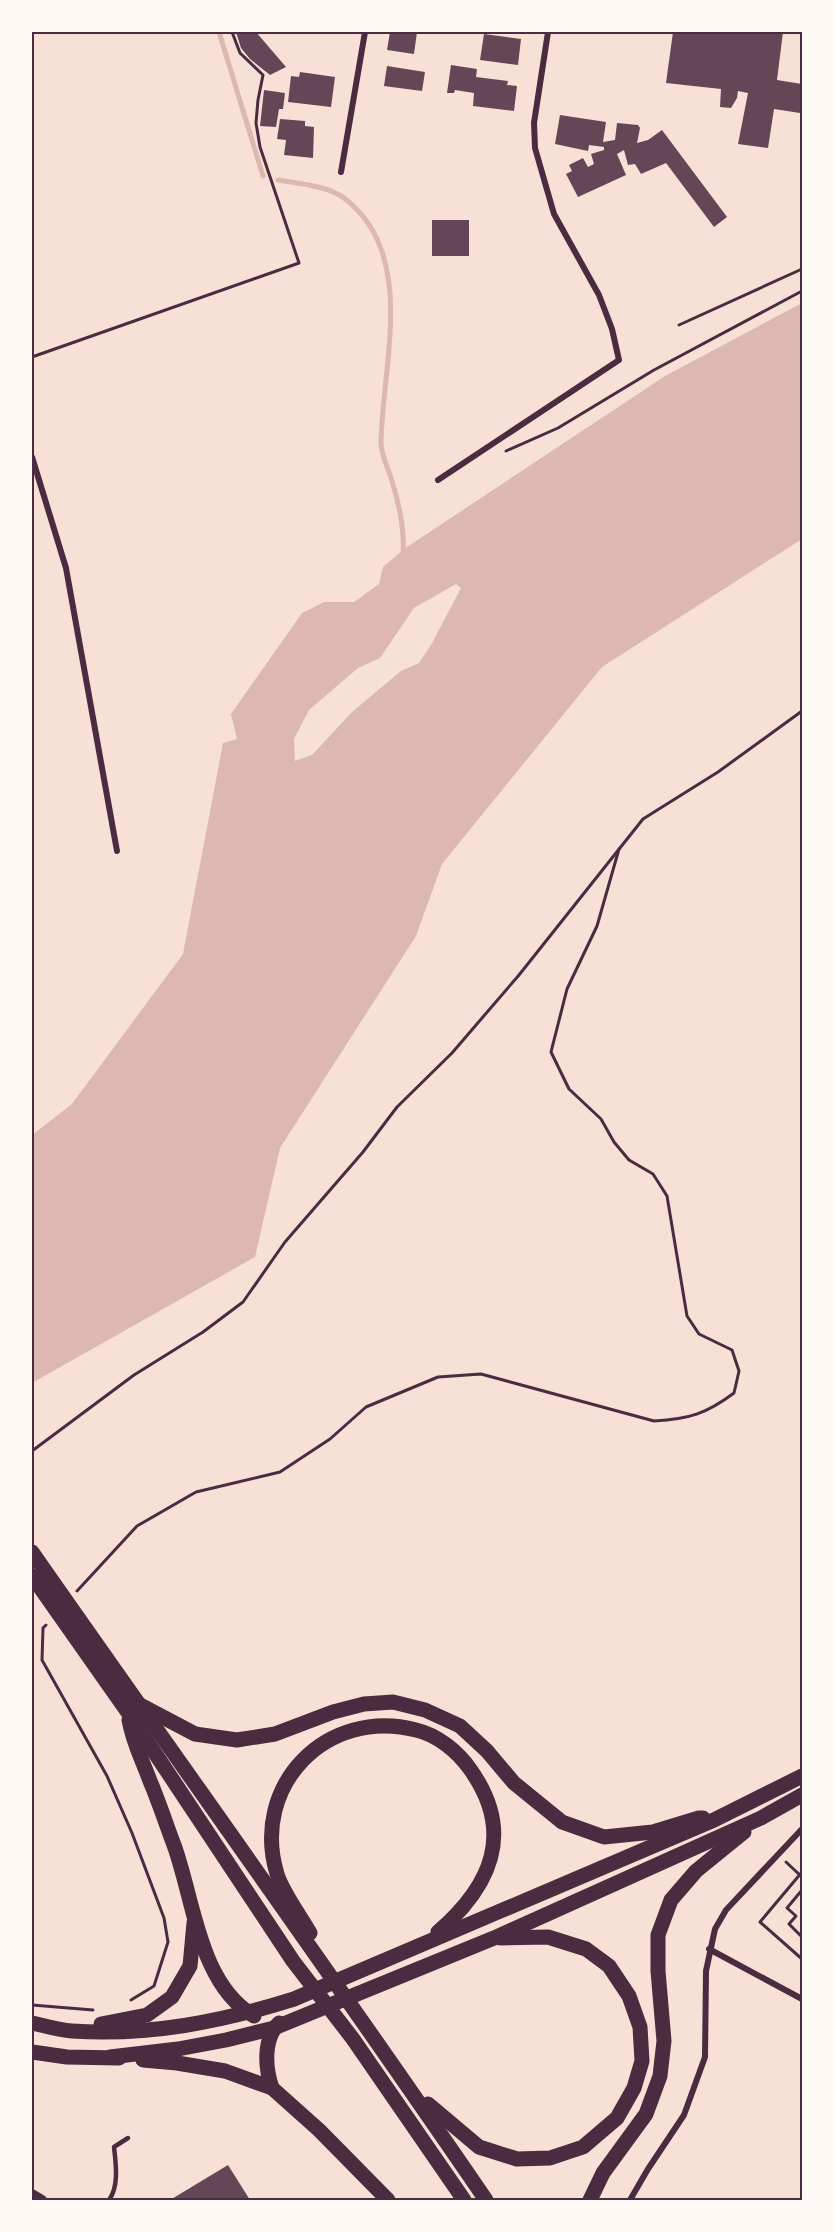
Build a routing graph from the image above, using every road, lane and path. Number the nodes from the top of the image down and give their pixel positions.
1 (232, 32) edge
2 (365, 32) edge
3 (548, 32) edge
4 (341, 172) dead end
5 (802, 269) edge
6 (802, 291) edge
7 (679, 325) dead end
8 (32, 357) edge
9 (503, 452) dead end
10 (32, 457) edge
11 (438, 480) dead end
12 (802, 711) edge
13 (620, 849) junction
14 (117, 851) dead end
15 (32, 1451) edge
16 (32, 1552) edge
17 (32, 1576) edge
18 (75, 1594) dead end
19 (51, 1619) dead end
20 (83, 1638) junction
21 (132, 1708) junction
22 (802, 1776) edge
23 (802, 1795) edge
24 (761, 1818) junction
25 (714, 1820) junction
26 (802, 1829) edge
27 (778, 1855) junction
28 (802, 1875) edge
29 (802, 1890) edge
30 (194, 1917) junction
31 (802, 1937) edge
32 (494, 1938) junction
33 (427, 1942) junction
34 (709, 1949) junction
35 (802, 1959) edge
36 (321, 1963) junction
37 (294, 1999) junction
38 (802, 1999) edge
39 (130, 2001) dead end
40 (32, 2005) edge
41 (100, 2010) dead end
42 (249, 2013) junction
43 (32, 2024) edge
44 (274, 2028) junction
45 (71, 2031) junction
46 (32, 2052) edge
47 (110, 2057) junction
48 (405, 2081) junction
49 (272, 2088) junction
50 (128, 2138) dead end
51 (32, 2194) edge
52 (42, 2200) edge
53 (109, 2200) edge
54 (388, 2200) edge
55 (464, 2200) edge
56 (486, 2200) edge
57 (590, 2200) edge
58 (630, 2200) edge

1 - 8 path
2 - 4 street
3 - 11 street
5 - 7 path
6 - 9 path
10 - 14 street
12 - 13 path
13 - 15 path
13 - 18 path
16 - 20 main road
17 - 20 main road
19 - 39 path
20 - 21 main road
21 - 25 main road
21 - 30 main road
21 - 36 main road
21 - 55 main road
22 - 25 main road
23 - 24 main road
24 - 32 main road
24 - 57 main road
25 - 33 main road
26 - 27 street
27 - 28 path
27 - 34 street
28 - 35 path
29 - 31 path
30 - 42 main road
30 - 45 main road
32 - 44 main road
32 - 48 main road
33 - 36 main road
33 - 37 main road
34 - 38 street
34 - 58 street
36 - 48 main road
37 - 42 main road
37 - 44 main road
40 - 41 path
42 - 44 main road
42 - 45 main road
43 - 45 main road
44 - 47 main road
44 - 49 main road
46 - 47 main road
47 - 49 main road
48 - 56 main road
49 - 54 main road
50 - 53 lane
51 - 52 street

